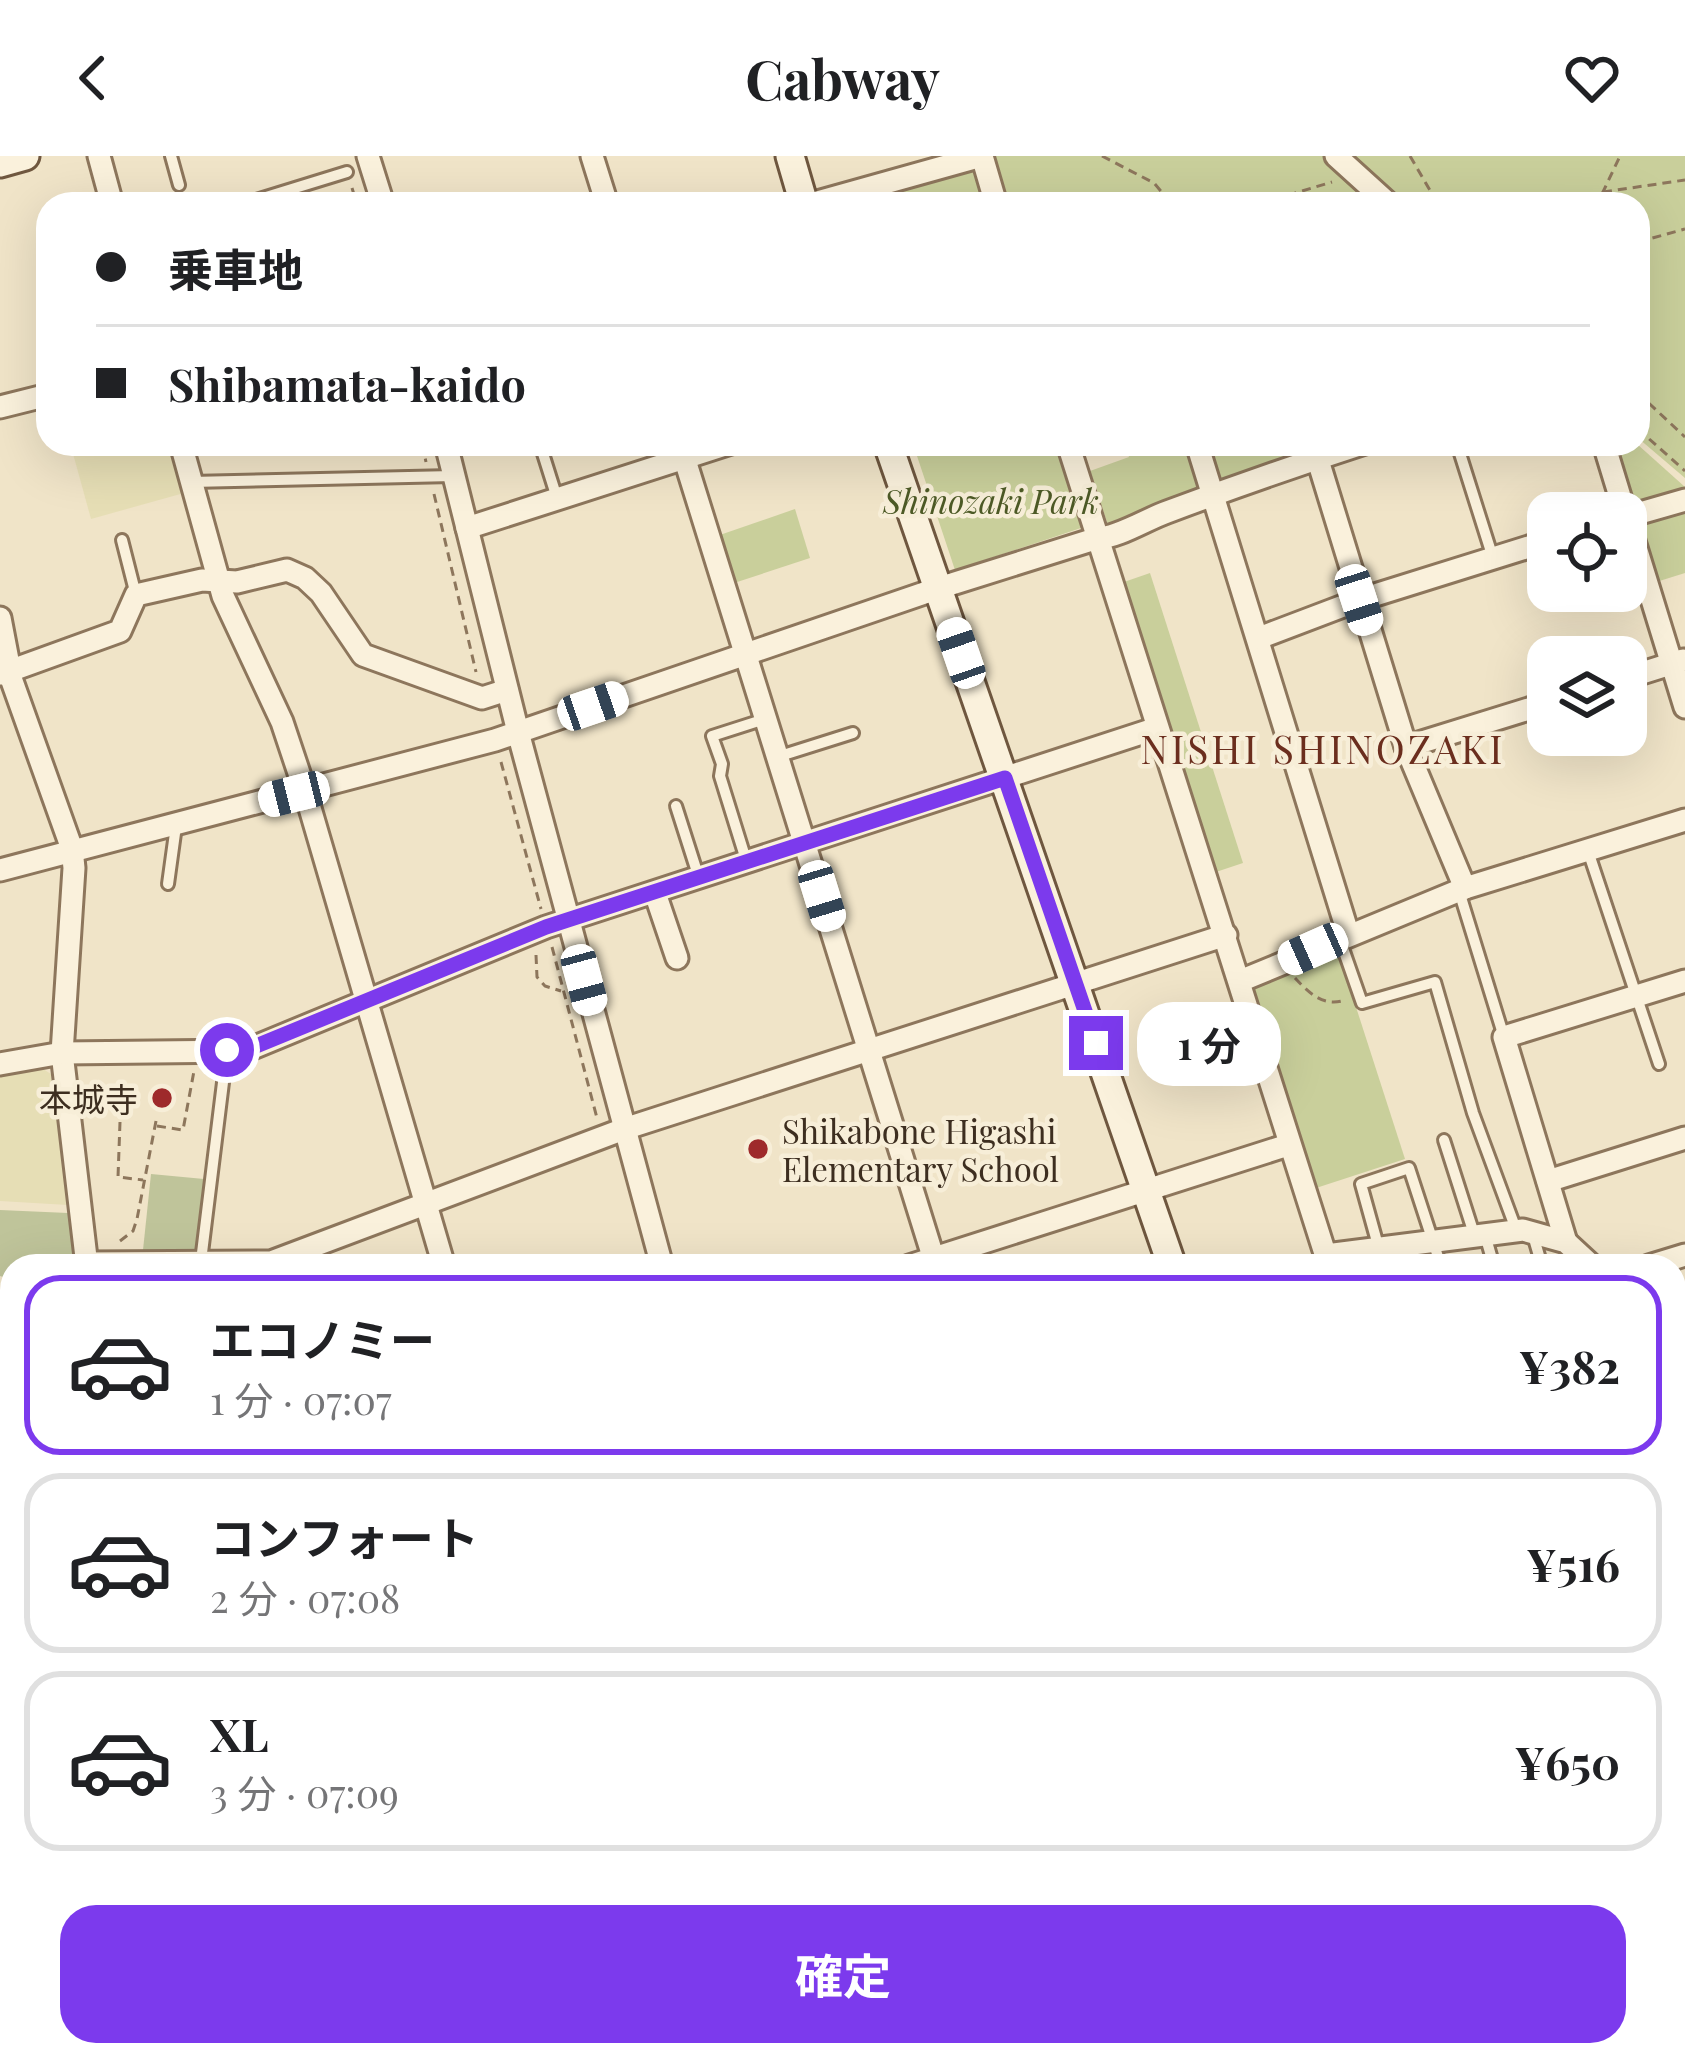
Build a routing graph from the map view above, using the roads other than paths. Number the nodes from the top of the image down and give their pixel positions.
1 (25, 156) edge
2 (99, 156) edge
3 (171, 156) edge
4 (368, 156) edge
5 (592, 156) edge
6 (790, 156) edge
7 (982, 156) edge
8 (1336, 156) edge
9 (0, 163) edge
10 (347, 172) dead end
11 (179, 185) dead end
12 (109, 192) edge
13 (282, 192) edge
14 (379, 192) edge
15 (603, 192) edge
16 (800, 192) edge
17 (845, 192) edge
18 (992, 192) edge
19 (1376, 192) edge
20 (36, 398) edge
21 (0, 407) edge
22 (184, 456) edge
23 (449, 456) edge
24 (544, 456) edge
25 (669, 456) edge
26 (684, 456) edge
27 (892, 456) edge
28 (1072, 456) edge
29 (1201, 456) edge
30 (1306, 456) edge
31 (1316, 456) edge
32 (1461, 456) edge
33 (1608, 456) edge
34 (453, 476) junction
35 (191, 482) junction
36 (1619, 492) edge
37 (1213, 495) junction
38 (557, 499) junction
39 (1685, 500) edge
40 (1647, 510) edge
41 (467, 528) junction
42 (1098, 538) junction
43 (122, 540) dead end
44 (1527, 547) edge
45 (1493, 558) junction
46 (1647, 575) edge
47 (219, 581) junction
48 (939, 588) junction
49 (136, 595) junction
50 (1359, 600) junction
51 (0, 618) edge
52 (1259, 638) junction
53 (747, 655) junction
54 (1678, 662) edge
55 (1647, 672) edge
56 (5, 673) edge
57 (507, 690) junction
58 (1685, 707) edge
59 (1527, 710) edge
60 (765, 718) junction
61 (1157, 728) junction
62 (518, 731) junction
63 (853, 733) dead end
64 (1406, 747) junction
65 (777, 757) junction
66 (1005, 778) junction
67 (305, 791) junction
68 (676, 806) dead end
69 (1685, 820) edge
70 (177, 823) junction
71 (806, 844) junction
72 (72, 849) junction
73 (1588, 851) junction
74 (747, 863) junction
75 (0, 870) edge
76 (699, 878) junction
77 (168, 884) dead end
78 (1462, 889) junction
79 (655, 892) junction
80 (569, 920) junction
81 (1226, 935) junction
82 (1344, 935) junction
83 (676, 958) dead end
84 (1240, 981) junction
85 (1685, 981) edge
86 (1075, 983) junction
87 (1636, 996) junction
88 (366, 1000) junction
89 (1504, 1037) junction
90 (868, 1048) junction
91 (227, 1050) junction
92 (62, 1053) junction
93 (0, 1064) edge
94 (1659, 1064) dead end
95 (612, 1133) junction
96 (1685, 1138) edge
97 (1444, 1140) dead end
98 (1288, 1144) junction
99 (1548, 1181) junction
100 (1146, 1190) junction
101 (426, 1202) junction
102 (1525, 1232) junction
103 (1480, 1236) junction
104 (1434, 1242) junction
105 (1566, 1242) junction
106 (1379, 1249) junction
107 (86, 1254) edge
108 (202, 1254) edge
109 (314, 1254) edge
110 (441, 1254) edge
111 (657, 1254) edge
112 (932, 1254) edge
113 (958, 1254) edge
114 (1168, 1254) edge
115 (1325, 1254) edge
116 (1357, 1254) edge
117 (1438, 1254) edge
118 (1488, 1254) edge
119 (1536, 1254) edge
120 (1579, 1254) edge

1 - 9 main road
2 - 12 street
3 - 11 lane
4 - 14 street
5 - 15 street
6 - 16 main road
7 - 17 street
7 - 18 street
8 - 19 street
10 - 13 lane
20 - 21 street
22 - 35 street
23 - 34 street
24 - 38 lane
25 - 38 street
26 - 53 street
27 - 48 main road
28 - 42 street
29 - 37 street
30 - 37 street
31 - 50 street
32 - 45 lane
33 - 36 street
34 - 35 lane
34 - 41 street
35 - 47 street
37 - 42 street
37 - 52 street
38 - 41 street
39 - 40 street
41 - 57 street
42 - 48 street
42 - 61 street
43 - 49 lane
44 - 45 street
45 - 50 street
46 - 54 street
47 - 49 street
47 - 57 street
47 - 67 street
48 - 53 street
48 - 66 main road
49 - 56 street
50 - 52 street
50 - 64 street
51 - 56 street
52 - 82 street
53 - 60 street
53 - 62 street
54 - 55 street
54 - 58 street
56 - 72 street
57 - 62 street
59 - 64 street
60 - 65 street
60 - 74 lane
61 - 66 street
61 - 81 street
62 - 67 street
62 - 80 street
63 - 65 lane
64 - 78 street
65 - 71 street
66 - 71 street
66 - 86 main road
67 - 70 street
67 - 88 street
68 - 76 lane
69 - 73 street
70 - 72 street
70 - 77 lane
71 - 74 street
71 - 90 street
72 - 75 street
72 - 92 street
73 - 78 street
73 - 87 lane
74 - 76 street
76 - 79 street
78 - 82 street
78 - 89 lane
79 - 80 street
79 - 83 street
80 - 88 street
80 - 95 street
81 - 84 street
81 - 86 street
82 - 84 street
82 - 102 lane
84 - 98 street
85 - 87 street
86 - 90 street
86 - 100 main road
87 - 89 street
87 - 94 lane
88 - 91 street
88 - 101 street
89 - 99 street
90 - 95 street
90 - 112 street
91 - 92 street
91 - 108 lane
92 - 93 street
92 - 107 street
95 - 101 street
95 - 111 street
96 - 99 street
97 - 103 lane
98 - 100 street
98 - 115 street
99 - 105 street
100 - 113 street
100 - 114 main road
101 - 109 street
101 - 110 street
102 - 103 street
102 - 105 street
102 - 119 lane
103 - 104 street
103 - 118 lane
104 - 106 street
104 - 106 lane
104 - 117 lane
105 - 120 street
106 - 116 street

